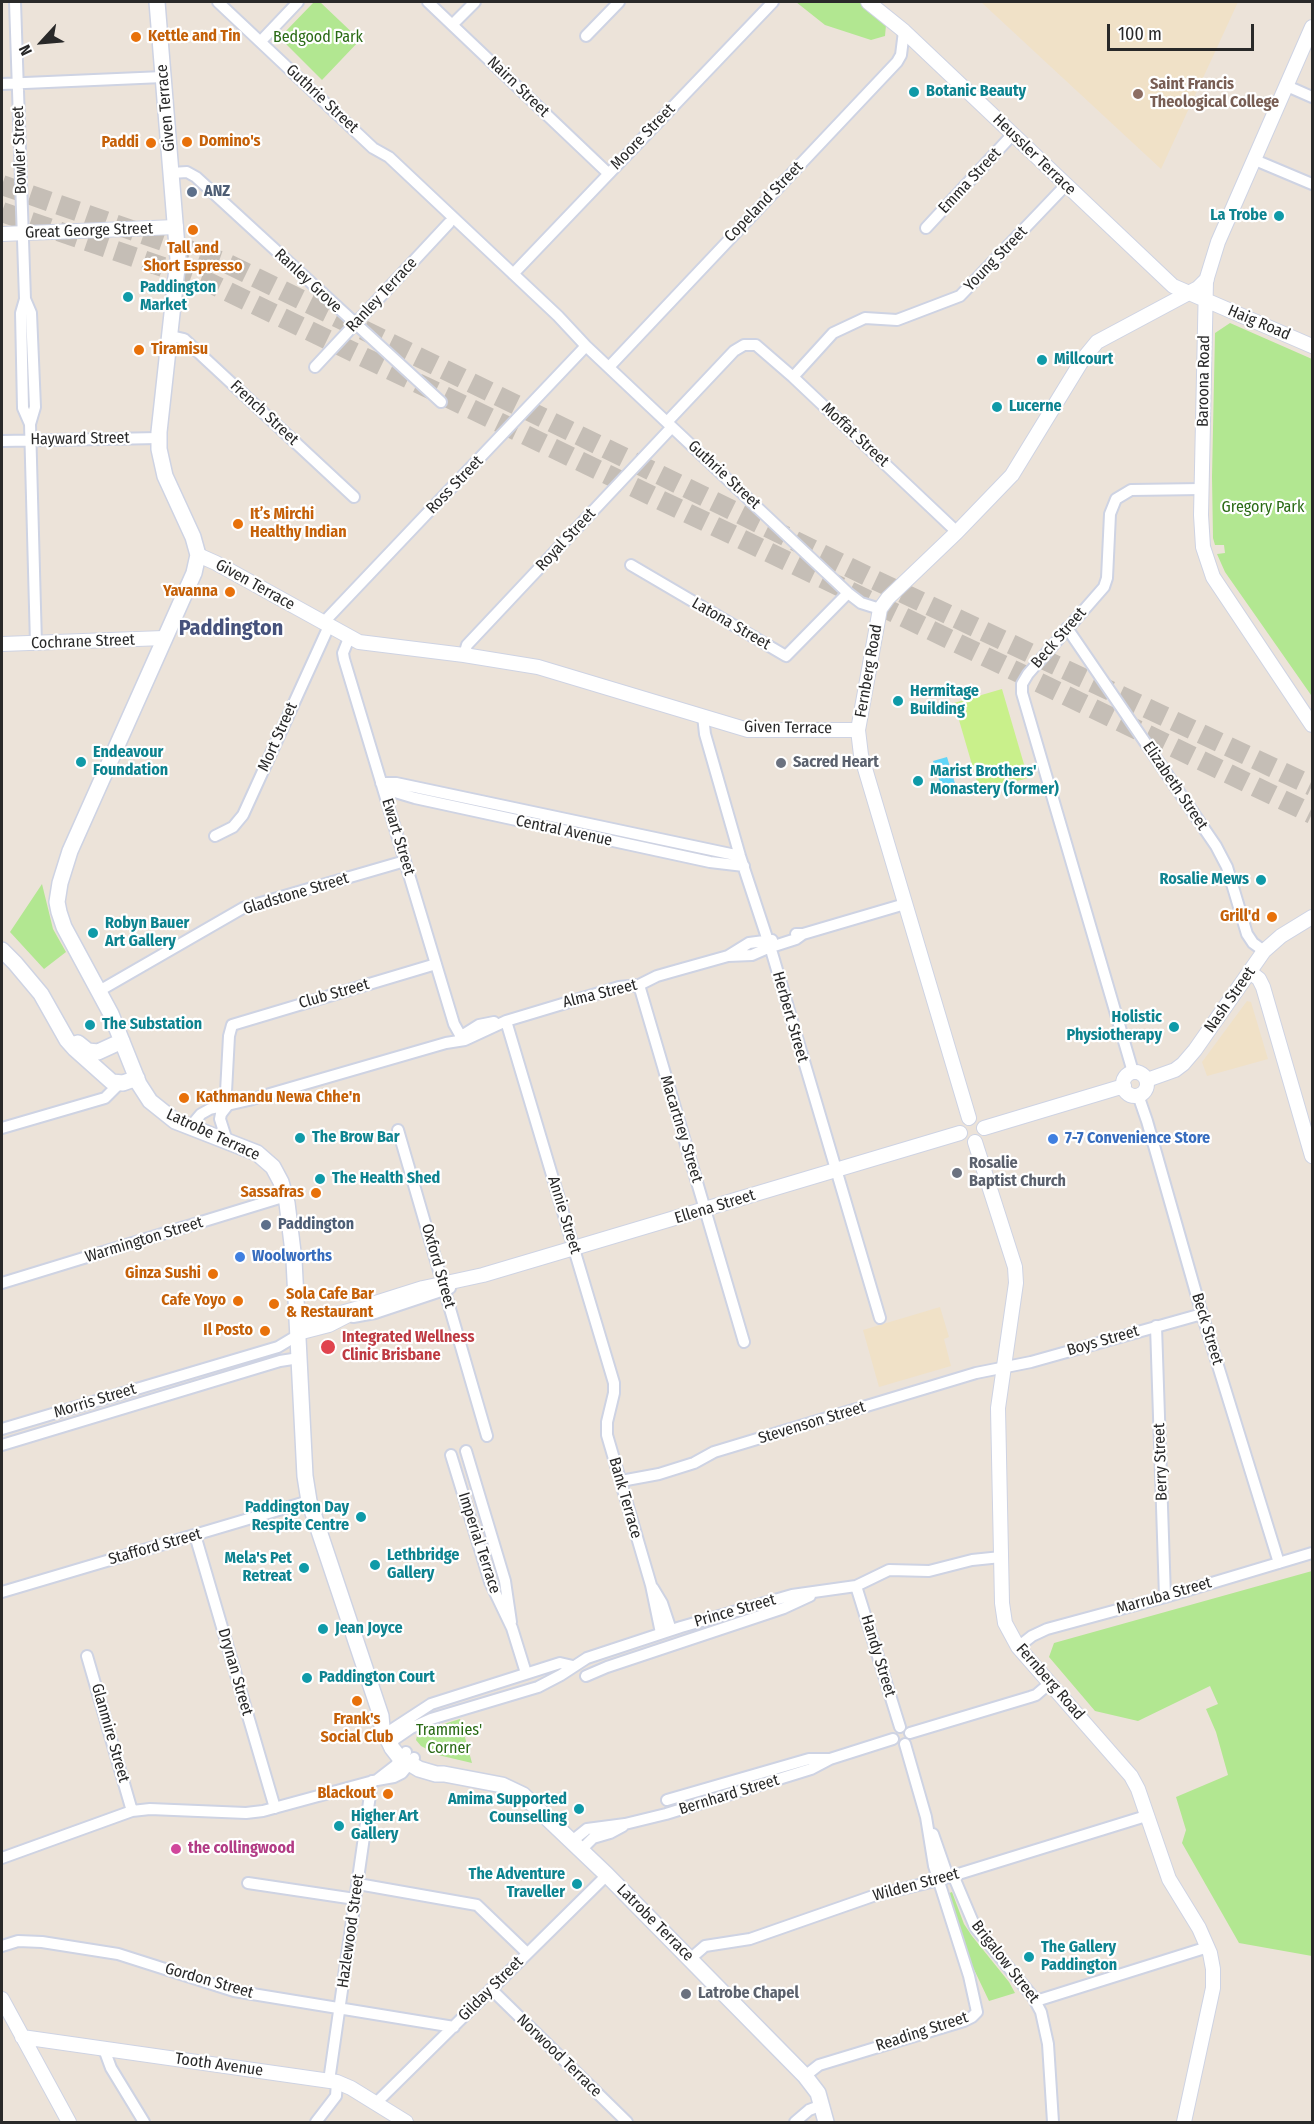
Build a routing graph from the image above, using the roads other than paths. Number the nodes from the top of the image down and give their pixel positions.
1 (15, 2) edge
2 (157, 2) edge
3 (218, 2) edge
4 (298, 2) edge
5 (428, 2) edge
6 (475, 2) edge
7 (619, 2) edge
8 (773, 2) edge
9 (868, 2) edge
10 (453, 24) junction
11 (1312, 27) edge
12 (904, 31) junction
13 (586, 36) dead end
14 (261, 41) junction
15 (163, 77) junction
16 (18, 83) junction
17 (2, 84) edge
18 (1287, 86) junction
19 (1312, 97) edge
20 (1013, 134) junction
21 (374, 148) junction
22 (1255, 160) junction
23 (171, 173) junction
24 (608, 173) junction
25 (1312, 184) edge
26 (1066, 185) junction
27 (449, 223) junction
28 (176, 227) junction
29 (926, 228) dead end
30 (23, 233) junction
31 (2, 234) edge
32 (513, 274) junction
33 (1207, 279) junction
34 (1188, 292) junction
35 (1205, 300) junction
36 (355, 324) junction
37 (573, 333) junction
38 (171, 336) junction
39 (750, 344) joint
40 (586, 346) junction
41 (1312, 346) edge
42 (315, 367) dead end
43 (609, 367) junction
44 (793, 377) junction
45 (441, 402) dead end
46 (670, 425) junction
47 (159, 438) junction
48 (30, 440) junction
49 (2, 441) edge
50 (1202, 489) junction
51 (354, 497) dead end
52 (957, 532) junction
53 (198, 555) junction
54 (631, 565) dead end
55 (848, 592) junction
56 (880, 609) junction
57 (326, 625) junction
58 (1067, 628) junction
59 (164, 638) junction
60 (349, 638) junction
61 (2, 644) edge
62 (36, 644) junction
63 (464, 655) junction
64 (703, 716) junction
65 (1312, 725) edge
66 (858, 730) junction
67 (383, 787) junction
68 (215, 836) dead end
69 (405, 861) junction
70 (742, 861) junction
71 (905, 904) junction
72 (1312, 917) edge
73 (768, 944) junction
74 (2, 950) edge
75 (1264, 951) junction
76 (436, 964) junction
77 (1250, 972) junction
78 (639, 985) junction
79 (99, 991) junction
80 (48, 1005) junction
81 (506, 1021) junction
82 (462, 1038) junction
83 (116, 1045) junction
84 (1133, 1072) junction
85 (105, 1075) junction
86 (136, 1078) junction
87 (1147, 1080) junction
88 (120, 1083) junction
89 (1124, 1086) junction
90 (1138, 1095) junction
91 (94, 1100) junction
92 (228, 1105) junction
93 (969, 1118) junction
94 (190, 1127) junction
95 (2, 1128) edge
96 (984, 1128) junction
97 (399, 1130) dead end
98 (960, 1133) junction
99 (226, 1141) junction
100 (975, 1142) junction
101 (1312, 1156) edge
102 (836, 1170) junction
103 (286, 1196) junction
104 (705, 1210) junction
105 (574, 1248) junction
106 (2, 1283) edge
107 (444, 1287) junction
108 (366, 1306) junction
109 (1202, 1314) junction
110 (880, 1318) dead end
111 (333, 1323) junction
112 (1156, 1326) junction
113 (298, 1329) junction
114 (744, 1342) dead end
115 (299, 1358) junction
116 (1004, 1367) junction
117 (166, 1379) junction
118 (170, 1395) junction
119 (610, 1410) joint
120 (25, 1423) junction
121 (2, 1430) edge
122 (487, 1436) dead end
123 (29, 1437) junction
124 (2, 1445) edge
125 (466, 1451) dead end
126 (451, 1455) dead end
127 (621, 1482) junction
128 (309, 1501) junction
129 (195, 1535) junction
130 (1312, 1553) edge
131 (1001, 1557) junction
132 (1279, 1563) junction
133 (856, 1586) junction
134 (823, 1589) junction
135 (2, 1592) edge
136 (1165, 1597) junction
137 (512, 1628) junction
138 (666, 1631) junction
139 (648, 1639) junction
140 (687, 1641) junction
141 (1018, 1647) junction
142 (656, 1652) junction
143 (87, 1656) dead end
144 (573, 1666) junction
145 (526, 1673) junction
146 (586, 1676) dead end
147 (1050, 1683) junction
148 (431, 1719) junction
149 (406, 1721) junction
150 (900, 1727) junction
151 (910, 1733) junction
152 (893, 1739) junction
153 (905, 1744) junction
154 (399, 1748) junction
155 (830, 1759) junction
156 (374, 1781) junction
157 (667, 1800) dead end
158 (275, 1808) junction
159 (132, 1811) junction
160 (1146, 1816) junction
161 (576, 1845) junction
162 (3, 1854) edge
163 (606, 1875) junction
164 (947, 1877) junction
165 (249, 1883) dead end
166 (357, 1884) junction
167 (355, 1899) junction
168 (2, 1946) edge
169 (1208, 1947) junction
170 (527, 1953) junction
171 (690, 1959) junction
172 (491, 1989) junction
173 (2, 1999) edge
174 (1036, 2001) junction
175 (340, 2009) junction
176 (454, 2027) junction
177 (22, 2037) junction
178 (104, 2049) junction
179 (805, 2076) junction
180 (333, 2082) junction
181 (376, 2103) junction
182 (822, 2105) junction
183 (69, 2122) edge
184 (144, 2122) edge
185 (316, 2122) edge
186 (406, 2122) edge
187 (627, 2122) edge
188 (795, 2122) edge
189 (826, 2122) edge
190 (1053, 2122) edge
191 (1184, 2122) edge

1 - 16 street, Bowler Street
2 - 15 main road, Given Terrace
3 - 14 street, Guthrie Street
4 - 14 street
5 - 10 street, Nairn Street
6 - 10 street
7 - 13 street
8 - 24 street, Moore Street
9 - 12 street, Heussler Terrace
10 - 24 street, Nairn Street
11 - 18 street, Baroona Road
12 - 20 street, Heussler Terrace
12 - 43 street, Copeland Street
14 - 21 street, Guthrie Street
15 - 16 street
15 - 23 main road, Given Terrace
16 - 17 street
16 - 30 street, Bowler Street
18 - 19 street
18 - 22 street, Baroona Road
20 - 26 street, Heussler Terrace
20 - 29 street, Emma Street
21 - 27 street, Guthrie Street
21 - 32 street, Guthrie Street
22 - 25 street
22 - 33 street, Baroona Road
23 - 28 main road, Given Terrace
23 - 36 street, Ranley Grove
24 - 32 street, Moore Street
26 - 34 street, Heussler Terrace
26 - 44 street, Young Street
27 - 36 street, Ranley Terrace
27 - 37 street, Guthrie Street
28 - 30 street, Great George Street
28 - 38 main road, Given Terrace
30 - 31 street, Great George Street
30 - 48 street, Bowler Street
32 - 37 street, Guthrie Street
33 - 34 street, Fernberg Road
33 - 35 street, Baroona Road
34 - 35 street, Heussler Terrace
34 - 52 street, Fernberg Road
35 - 41 street, Haig Road
35 - 50 street, Baroona Road
36 - 42 street, Ranley Terrace
36 - 45 street, Ranley Grove
37 - 40 street, Guthrie Street
38 - 47 main road, Given Terrace
38 - 51 street, French Street
39 - 44 street, Moffat Street
39 - 46 street, Royal Street
40 - 43 street, Guthrie Street
40 - 57 street, Ross Street
43 - 46 street, Guthrie Street
44 - 52 street, Moffat Street
46 - 55 street, Guthrie Street
46 - 63 street, Royal Street
47 - 48 street, Hayward Street
47 - 53 main road, Given Terrace
48 - 49 street, Hayward Street
48 - 62 street, Bowler Street
50 - 58 street, Beck Street
50 - 65 street, Baroona Road
52 - 56 street, Fernberg Road
53 - 57 street, Given Terrace
53 - 59 main road, Latrobe Terrace
54 - 55 street, Latona Street
55 - 56 street, Guthrie Street
56 - 66 street, Fernberg Road
57 - 60 street, Given Terrace
57 - 68 street, Mort Street
58 - 75 street, Elizabeth Street
58 - 84 street, Beck Street
59 - 62 street, Cochrane Street
59 - 79 main road, Latrobe Terrace
60 - 63 street, Given Terrace
60 - 67 street, Ewart Street
61 - 62 street, Cochrane Street
63 - 64 street, Given Terrace
64 - 66 street, Given Terrace
64 - 70 street, Herbert Street
66 - 71 street, Fernberg Road
67 - 69 street, Ewart Street
67 - 70 street, Central Avenue
69 - 76 street, Ewart Street
69 - 79 street, Gladstone Street
70 - 73 street, Herbert Street
71 - 73 street, Alma Street
71 - 93 street, Fernberg Road
72 - 75 street, Nash Street
73 - 78 street, Alma Street
73 - 102 street, Herbert Street
74 - 80 main road
75 - 77 street, Nash Street
76 - 82 street, Ewart Street
76 - 92 street, Club Street
77 - 87 street, Nash Street
77 - 101 street
78 - 81 street, Alma Street
78 - 104 street, Macartney Street
79 - 83 main road, Latrobe Terrace
80 - 83 main road
80 - 85 main road
81 - 82 street, Alma Street
81 - 105 street, Annie Street
82 - 92 street, Alma Street
83 - 85 main road
83 - 86 main road, Latrobe Terrace
84 - 87 street
84 - 89 street
85 - 88 main road
85 - 91 street
86 - 88 main road
86 - 94 main road, Latrobe Terrace
87 - 90 street
88 - 91 street
89 - 90 street
89 - 96 street
90 - 109 street, Beck Street
91 - 95 street
92 - 94 street, Alma Street
92 - 99 street
93 - 96 street
93 - 98 street
94 - 99 main road, Latrobe Terrace
96 - 100 street
97 - 107 street, Oxford Street
98 - 100 street
98 - 102 street, Ellena Street
99 - 103 main road, Latrobe Terrace
100 - 116 street, Fernberg Road
102 - 104 street, Ellena Street
102 - 110 street, Herbert Street
103 - 106 street, Warmington Street
103 - 113 main road, Latrobe Terrace
104 - 105 street, Ellena Street
104 - 114 street, Macartney Street
105 - 107 street, Ellena Street
105 - 119 street, Annie Street
107 - 108 street, Ellena Street
107 - 111 street, Ellena Street
107 - 122 street, Oxford Street
108 - 111 street, Ellena Street
108 - 113 street, Ellena Street
109 - 112 street, Boys Street
109 - 132 street, Beck Street
111 - 113 street, Ellena Street
112 - 116 street, Boys Street
112 - 136 street, Berry Street
113 - 115 main road, Latrobe Terrace
113 - 117 street, Morris Street
115 - 118 street, Morris Street
115 - 128 main road, Latrobe Terrace
116 - 127 street, Stevenson Street
116 - 131 street, Fernberg Road
117 - 118 street
117 - 120 street, Morris Street
118 - 123 street, Morris Street
119 - 127 street, Bank Terrace
120 - 121 street, Morris Street
120 - 123 street
123 - 124 street, Morris Street
125 - 137 street, Imperial Terrace
126 - 137 street, Imperial Terrace
127 - 138 street, Bank Terrace
128 - 129 street, Stafford Street
128 - 154 main road, Latrobe Terrace
129 - 135 street, Stafford Street
129 - 158 street, Drynan Street
130 - 132 street, Marruba Street
131 - 133 street, Prince Street
131 - 141 street, Fernberg Road
132 - 136 street, Marruba Street
133 - 134 street, Prince Street
133 - 150 street, Handy Street
134 - 138 street, Prince Street
134 - 140 street, Prince Street
136 - 141 street, Marruba Street
137 - 145 street, Imperial Terrace
138 - 139 street, Prince Street
139 - 140 street, Prince Street
139 - 142 street
139 - 144 street, Prince Street
140 - 142 street, Prince Street
141 - 147 street, Fernberg Road
142 - 146 street, Prince Street
143 - 159 street, Glanmire Street
144 - 145 street, Prince Street
144 - 148 street, Prince Street
145 - 149 street, Prince Street
147 - 151 street
147 - 160 street, Fernberg Road
148 - 149 street, Prince Street
148 - 154 street, Prince Street
149 - 154 street, Prince Street
150 - 151 street
150 - 152 street
151 - 153 street
152 - 153 street
152 - 155 street, Bernhard Street
153 - 164 street
154 - 156 street
154 - 161 main road, Latrobe Terrace
155 - 157 street, Bernhard Street
155 - 161 street, Bernhard Street
156 - 158 street
156 - 166 street, Hazlewood Street
158 - 159 street
159 - 162 street
160 - 164 street, Wilden Street
160 - 169 street, Fernberg Road
161 - 163 main road, Latrobe Terrace
163 - 170 street, Gilday Street
163 - 171 main road, Latrobe Terrace
164 - 171 street, Wilden Street
164 - 174 street, Brigalow Street
164 - 179 street, Reading Street
165 - 167 street
166 - 167 street, Hazlewood Street
166 - 170 street
167 - 175 street, Hazlewood Street
168 - 175 street, Gordon Street
169 - 174 street
169 - 191 street, Fernberg Road
170 - 172 street, Gilday Street
171 - 179 main road, Latrobe Terrace
172 - 176 street, Gilday Street
172 - 187 street, Norwood Terrace
173 - 177 street
174 - 190 street, Brigalow Street
175 - 176 street, Gordon Street
175 - 180 street, Hazlewood Street
176 - 181 street, Gilday Street
177 - 178 street, Tooth Avenue
177 - 183 street
178 - 180 street, Tooth Avenue
178 - 184 street
179 - 182 main road, Latrobe Terrace
180 - 181 street, Tooth Avenue
180 - 185 street, Hazlewood Street
181 - 186 street, Tooth Avenue
182 - 188 street
182 - 189 main road, Latrobe Terrace

